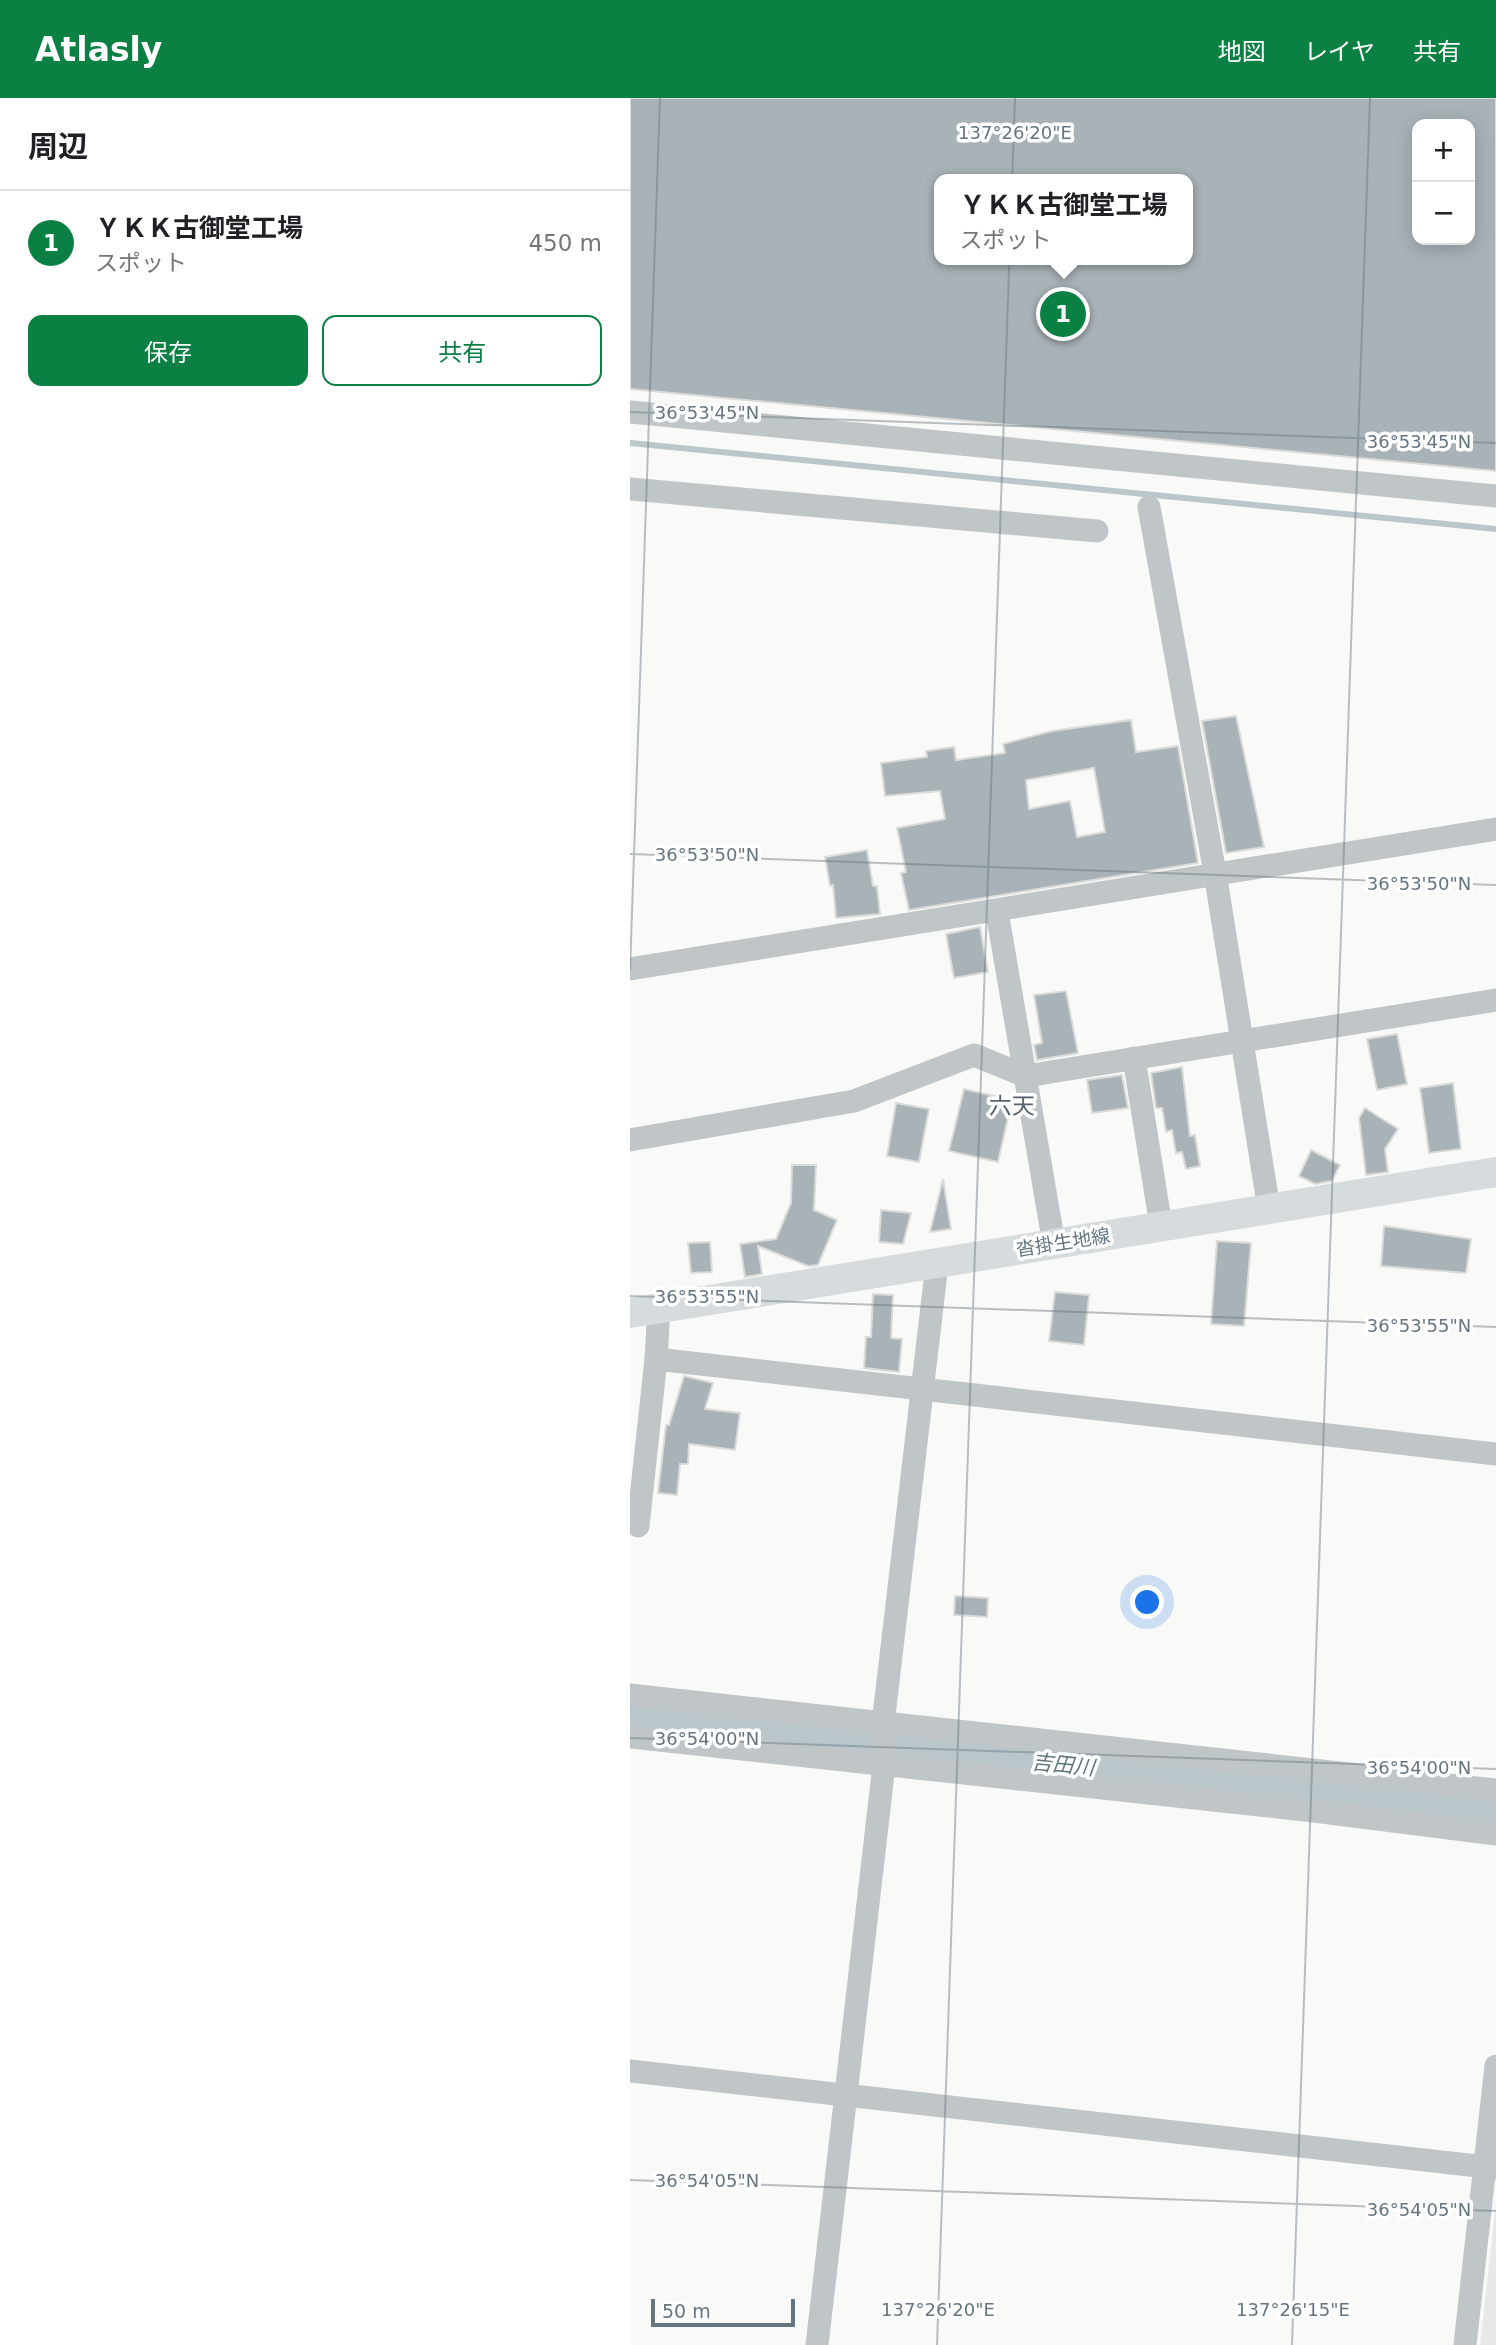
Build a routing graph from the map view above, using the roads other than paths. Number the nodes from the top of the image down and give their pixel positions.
1 (630, 412) edge
2 (630, 489) edge
3 (1496, 496) edge
4 (1149, 507) dead end
5 (1097, 531) dead end
6 (1496, 829) edge
7 (1215, 873) junction
8 (997, 912) junction
9 (630, 969) edge
10 (1496, 1000) edge
11 (1242, 1041) junction
12 (1134, 1058) junction
13 (1026, 1076) junction
14 (630, 1140) edge
15 (1496, 1172) edge
16 (1269, 1209) junction
17 (1161, 1226) junction
18 (1054, 1244) junction
19 (937, 1264) junction
20 (659, 1308) junction
21 (630, 1313) edge
22 (656, 1359) junction
23 (921, 1389) junction
24 (1496, 1454) edge
25 (638, 1526) dead end
26 (630, 1695) edge
27 (883, 1725) junction
28 (630, 1737) edge
29 (883, 1765) junction
30 (1496, 1790) edge
31 (1496, 1834) edge
32 (1496, 2066) edge
33 (630, 2071) edge
34 (846, 2095) junction
35 (1491, 2167) edge
36 (817, 2345) edge
37 (1465, 2345) edge

1 - 3 street
2 - 5 street
4 - 7 street
6 - 7 street
7 - 8 street
7 - 11 street
8 - 9 street
8 - 13 street
10 - 11 street
11 - 12 street
11 - 16 street
12 - 13 street
12 - 17 street
13 - 14 street
13 - 18 street
15 - 16 main road, 沓掛生地線
16 - 17 main road, 沓掛生地線
17 - 18 main road, 沓掛生地線
18 - 19 main road, 沓掛生地線
19 - 20 main road, 沓掛生地線
19 - 23 street
20 - 21 main road, 沓掛生地線
20 - 22 street
22 - 23 street
22 - 25 street
23 - 24 street
23 - 27 street
26 - 27 street
27 - 29 street
27 - 30 street
28 - 29 street
29 - 31 street
29 - 34 street
32 - 35 street
33 - 34 street
34 - 35 street
34 - 36 street
35 - 37 street

